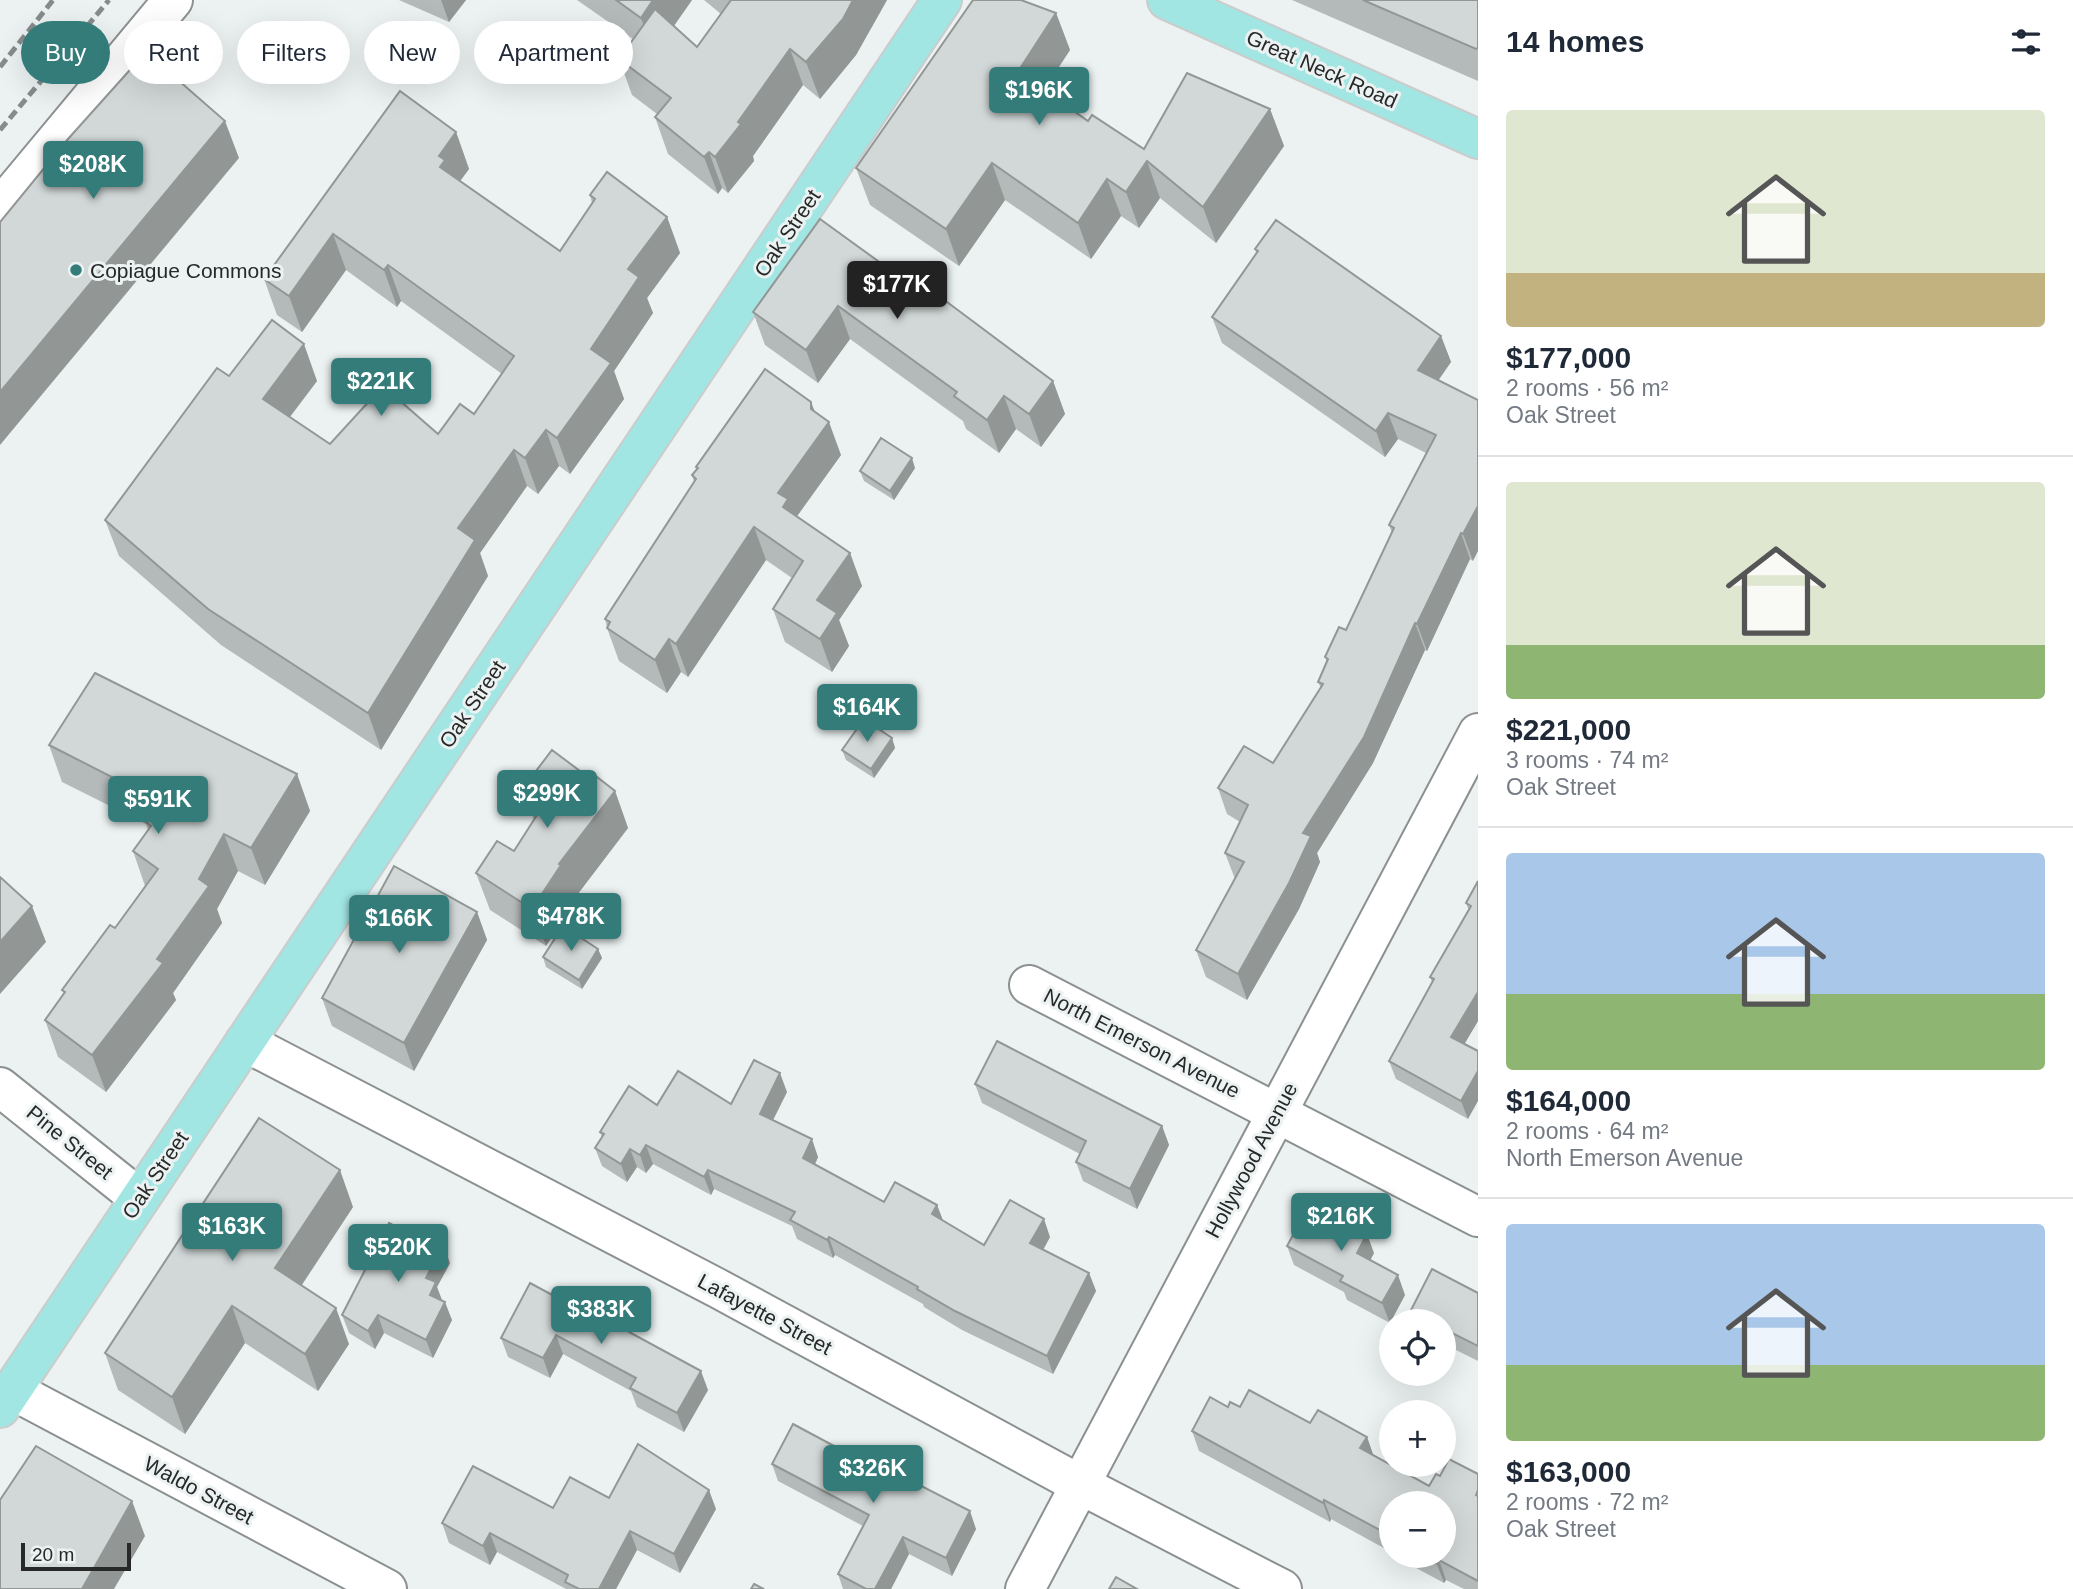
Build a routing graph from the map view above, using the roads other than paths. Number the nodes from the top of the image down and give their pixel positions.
1 (173, 0) edge
2 (942, 0) edge
3 (1167, 0) edge
4 (1478, 139) edge
5 (0, 208) edge
6 (1478, 733) edge
7 (1029, 985) dead end
8 (245, 1042) junction
9 (0, 1087) edge
10 (1276, 1111) junction
11 (139, 1198) junction
12 (1478, 1217) edge
13 (6, 1399) edge
14 (1079, 1483) junction
15 (387, 1589) edge
16 (1025, 1589) edge
17 (1282, 1589) edge

1 - 5 street
2 - 8 main road, Oak Street
3 - 4 main road, Great Neck Road
6 - 10 street, Hollywood Avenue
7 - 10 street, North Emerson Avenue
8 - 11 main road, Oak Street
8 - 14 street, Lafayette Street
9 - 11 street, Pine Street
10 - 12 street, North Emerson Avenue
10 - 14 street, Hollywood Avenue
11 - 13 main road, Oak Street
13 - 15 street, Waldo Street
14 - 16 street, Hollywood Avenue
14 - 17 street, Lafayette Street

